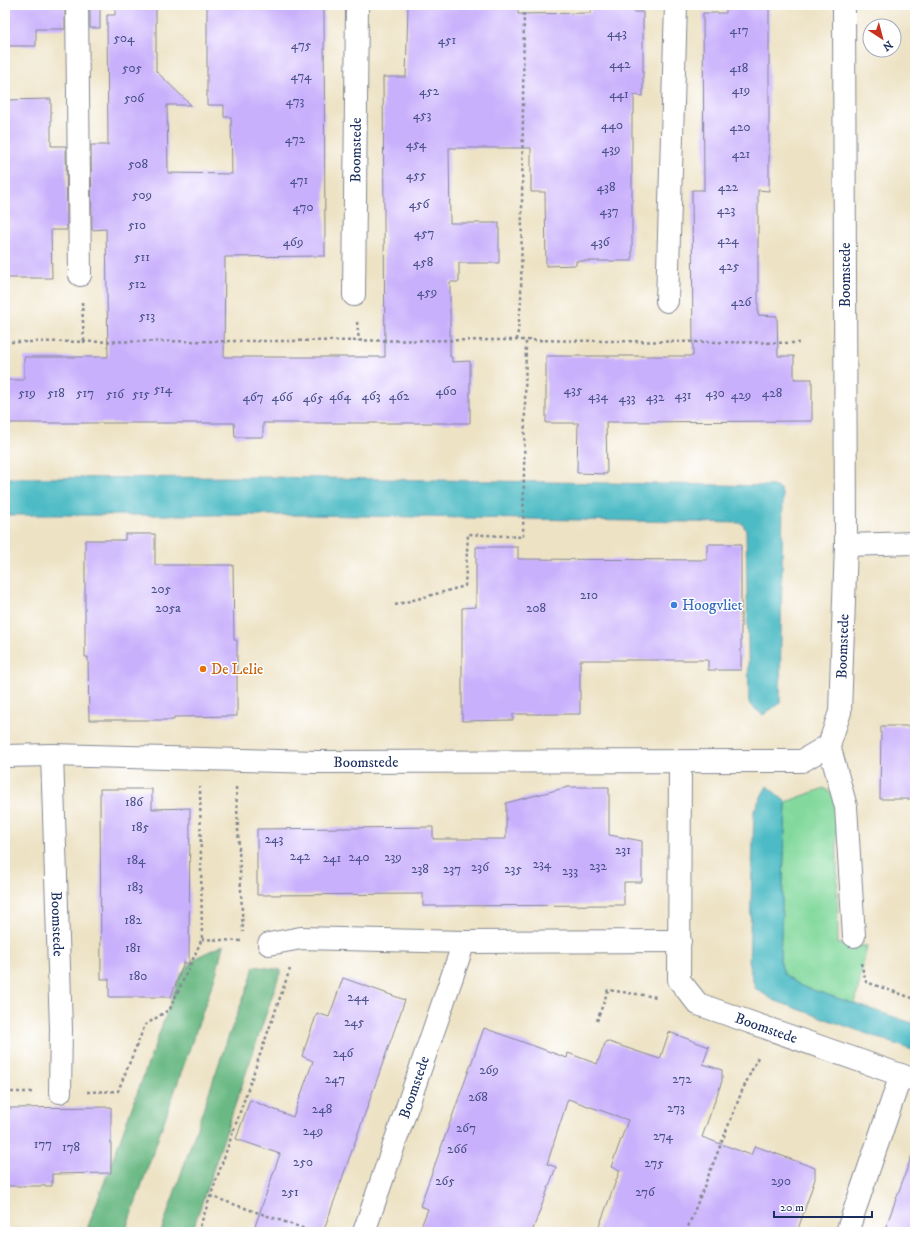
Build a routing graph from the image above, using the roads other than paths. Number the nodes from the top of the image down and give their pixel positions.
1 (77, 5) edge
2 (357, 5) edge
3 (676, 5) edge
4 (844, 5) edge
5 (80, 275) road end
6 (354, 294) dead end
7 (667, 301) dead end
8 (915, 543) edge
9 (846, 545) junction
10 (829, 745) junction
11 (52, 755) junction
12 (5, 756) edge
13 (680, 762) junction
14 (854, 936) road end
15 (680, 941) junction
16 (464, 942) junction
17 (270, 944) dead end
18 (908, 1078) edge
19 (60, 1092) road end
20 (364, 1232) edge
21 (847, 1232) edge

1 - 5 street
2 - 6 street, Boomstede
3 - 7 street
4 - 9 street, Boomstede
8 - 9 street
9 - 10 street, Boomstede
10 - 13 street, Boomstede
10 - 14 street
11 - 12 street, Boomstede
11 - 13 street, Boomstede
11 - 19 street, Boomstede
13 - 15 street, Boomstede
15 - 16 street
15 - 18 street, Boomstede
16 - 17 street
16 - 20 street, Boomstede
18 - 21 street, Boomstede

